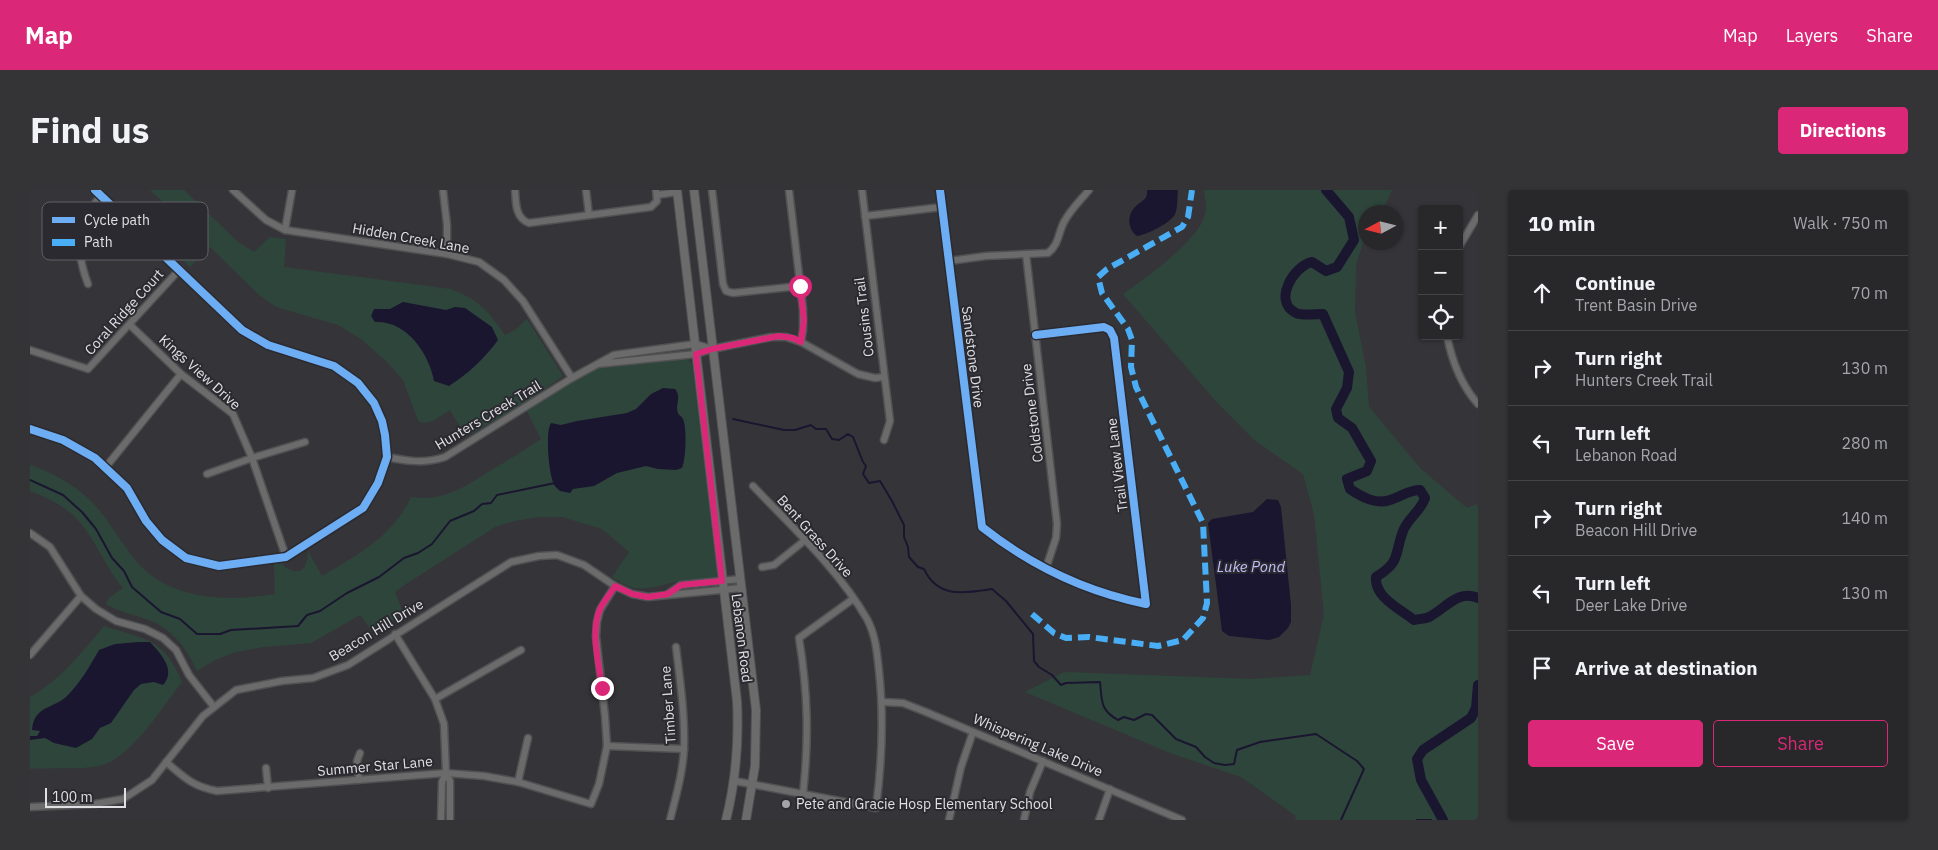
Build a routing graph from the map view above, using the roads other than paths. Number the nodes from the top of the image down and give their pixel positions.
1 (95, 190) edge
2 (233, 190) edge
3 (292, 190) edge
4 (442, 190) edge
5 (515, 190) edge
6 (586, 190) edge
7 (686, 190) edge
8 (694, 190) edge
9 (712, 190) edge
10 (789, 190) edge
11 (862, 190) edge
12 (940, 190) edge
13 (677, 191) edge
14 (1087, 191) edge
15 (657, 192) edge
16 (101, 195) junction
17 (96, 202) edge
18 (108, 202) edge
19 (942, 207) junction
20 (589, 215) junction
21 (1478, 215) edge
22 (865, 216) junction
23 (286, 230) junction
24 (1463, 240) edge
25 (447, 254) junction
26 (1026, 254) junction
27 (82, 260) edge
28 (170, 260) edge
29 (949, 261) junction
30 (180, 269) junction
31 (88, 284) dead end
32 (800, 286) junction
33 (130, 325) junction
34 (1036, 335) junction
35 (1448, 340) edge
36 (801, 342) junction
37 (695, 344) junction
38 (712, 349) junction
39 (30, 350) edge
40 (696, 354) junction
41 (595, 364) junction
42 (181, 374) junction
43 (884, 376) junction
44 (572, 378) junction
45 (1478, 404) edge
46 (30, 429) edge
47 (884, 440) dead end
48 (305, 442) dead end
49 (387, 457) junction
50 (252, 458) junction
51 (105, 468) junction
52 (207, 474) dead end
53 (753, 486) dead end
54 (30, 533) edge
55 (804, 541) junction
56 (286, 557) junction
57 (762, 567) dead end
58 (1046, 568) junction
59 (740, 579) junction
60 (722, 581) junction
61 (615, 586) junction
62 (741, 588) junction
63 (724, 590) junction
64 (668, 594) junction
65 (81, 596) junction
66 (853, 599) junction
67 (395, 634) junction
68 (676, 647) dead end
69 (521, 650) dead end
70 (30, 655) edge
71 (435, 699) junction
72 (882, 702) junction
73 (214, 707) junction
74 (974, 732) junction
75 (528, 738) dead end
76 (607, 746) junction
77 (684, 749) junction
78 (360, 753) dead end
79 (1042, 761) junction
80 (166, 762) junction
81 (266, 768) dead end
82 (446, 773) junction
83 (359, 780) junction
84 (734, 781) junction
85 (518, 782) junction
86 (752, 785) junction
87 (268, 788) junction
88 (1110, 789) junction
89 (802, 794) junction
90 (30, 807) edge
91 (441, 820) edge
92 (450, 820) edge
93 (670, 820) edge
94 (726, 820) edge
95 (746, 820) edge
96 (949, 820) edge
97 (1024, 820) edge
98 (1099, 820) edge
99 (1182, 820) edge

1 - 16 street
2 - 23 street, Hidden Creek Lane
3 - 23 street
4 - 25 street
5 - 20 street
6 - 20 street
7 - 13 main road
8 - 38 main road, Lebanon Road
9 - 32 street
10 - 32 street
11 - 22 street, Cousins Trail
12 - 19 street, Sandstone Drive
13 - 15 street
13 - 37 main road, Lebanon Road
14 - 26 street
15 - 20 street
16 - 17 street
16 - 18 street
19 - 22 street
19 - 29 street, Sandstone Drive
21 - 24 street
22 - 43 street, Cousins Trail
23 - 25 street, Hidden Creek Lane
25 - 44 street, Hidden Creek Lane
26 - 29 street
26 - 34 street, Coldstone Drive
27 - 31 street
28 - 30 street
29 - 58 street, Sandstone Drive
30 - 33 street, Coral Ridge Court
30 - 49 street
32 - 36 street
33 - 39 street, Coral Ridge Court
33 - 42 street, Kings View Drive
34 - 58 street, Coldstone Drive
34 - 58 street, Trail View Lane
35 - 45 street
36 - 38 street, Hunters Creek Trail
36 - 43 street, Hunters Creek Trail
37 - 38 street, Hunters Creek Trail
37 - 40 main road, Lebanon Road
37 - 41 street, Hunters Creek Trail
38 - 40 street, Hunters Creek Trail
38 - 59 main road, Lebanon Road
40 - 41 street, Hunters Creek Trail
40 - 60 main road, Lebanon Road
41 - 44 street, Hunters Creek Trail
42 - 50 street, Kings View Drive
42 - 51 street
43 - 47 street, Cousins Trail
44 - 49 street, Hunters Creek Trail
46 - 51 street
48 - 50 street
49 - 56 street
50 - 52 street
50 - 56 street, Kings View Drive
51 - 56 street
53 - 55 street, Bent Grass Drive
54 - 65 street
55 - 57 street
55 - 66 street, Bent Grass Drive
59 - 60 street, Beacon Hill Drive
59 - 62 main road, Lebanon Road
60 - 63 main road, Lebanon Road
60 - 64 street, Beacon Hill Drive
61 - 64 street, Beacon Hill Drive
61 - 67 street, Beacon Hill Drive
61 - 76 street
62 - 63 street, Beacon Hill Drive
62 - 86 main road, Lebanon Road
63 - 64 street, Beacon Hill Drive
63 - 84 main road, Lebanon Road
65 - 70 street
65 - 73 street
66 - 72 street, Bent Grass Drive
66 - 89 street
67 - 71 street
67 - 73 street, Beacon Hill Drive
68 - 77 street, Timber Lane
69 - 71 street
71 - 82 street
72 - 74 street, Whispering Lake Drive
72 - 89 street, Bent Grass Drive
73 - 80 street, Beacon Hill Drive
74 - 79 street, Whispering Lake Drive
74 - 96 street
75 - 85 street
76 - 77 street
76 - 85 street, Summer Star Lane
77 - 93 street, Timber Lane
78 - 83 street
79 - 88 street, Whispering Lake Drive
79 - 97 street
80 - 87 street, Summer Star Lane
80 - 90 street, Beacon Hill Drive
81 - 87 street
82 - 83 street, Summer Star Lane
82 - 85 street, Summer Star Lane
82 - 91 street
82 - 92 street
83 - 87 street, Summer Star Lane
84 - 86 street
84 - 94 main road, Lebanon Road
86 - 89 street
86 - 95 main road, Lebanon Road
88 - 98 street
88 - 99 street, Whispering Lake Drive

